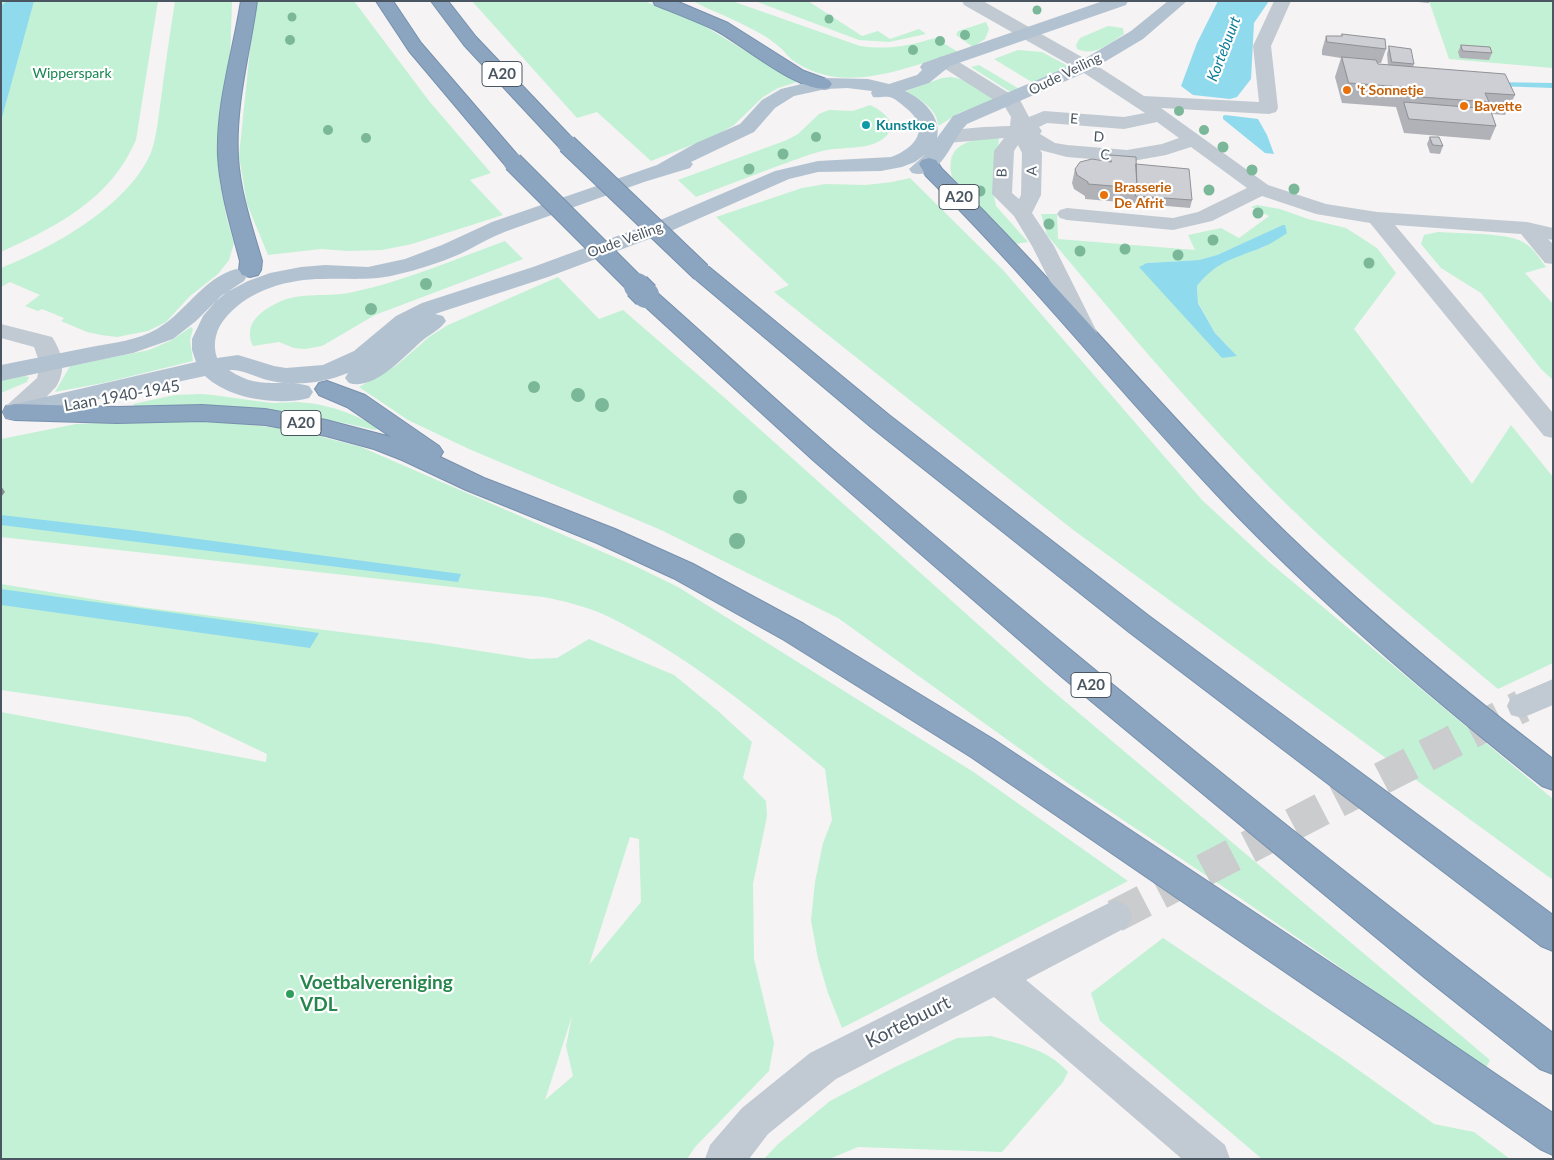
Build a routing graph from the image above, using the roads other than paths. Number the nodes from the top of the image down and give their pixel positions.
1 (249, 1) edge
2 (384, 1) edge
3 (440, 1) edge
4 (661, 1) edge
5 (970, 1) edge
6 (1120, 1) edge
7 (1179, 1) edge
8 (1283, 1) edge
9 (1026, 34) junction
10 (945, 62) junction
11 (1085, 66) junction
12 (823, 84) junction
13 (870, 85) junction
14 (889, 90) junction
15 (1008, 101) junction
16 (1140, 101) junction
17 (1160, 116) junction
18 (1177, 128) junction
19 (1020, 130) junction
20 (948, 137) junction
21 (1193, 140) junction
22 (916, 164) junction
23 (665, 168) junction
24 (1261, 188) junction
25 (1022, 213) junction
26 (1067, 214) dead end
27 (1377, 218) junction
28 (1527, 228) junction
29 (1553, 234) edge
30 (1553, 258) edge
31 (248, 280) junction
32 (410, 327) junction
33 (1, 331) edge
34 (1086, 332) junction
35 (52, 364) junction
36 (1, 373) edge
37 (219, 374) junction
38 (327, 389) junction
39 (8, 414) edge
40 (1553, 430) edge
41 (474, 484) junction
42 (1553, 691) edge
43 (1522, 706) tunnel mouth
44 (1553, 777) edge
45 (1115, 916) tunnel mouth
46 (1553, 934) edge
47 (997, 976) junction
48 (1553, 1056) edge
49 (1553, 1136) edge
50 (724, 1159) edge
51 (1211, 1159) edge

1 - 31 highway
2 - 48 highway, A20, bridge
3 - 46 highway, A20, bridge
4 - 12 highway
5 - 9 street
6 - 9 main road
7 - 11 main road, Oude Veiling
8 - 16 street
9 - 10 main road
9 - 11 street
10 - 13 main road
10 - 14 main road
10 - 15 street
11 - 15 main road, Oude Veiling
11 - 16 street
12 - 13 main road
12 - 23 main road
13 - 14 main road
14 - 22 main road
14 - 23 main road
15 - 19 street, A
15 - 20 main road, Oude Veiling
16 - 17 street
17 - 18 street
17 - 19 street, E
18 - 19 street, D
18 - 21 street
19 - 20 street, D
19 - 21 street, C
19 - 25 street, A
19 - 25 street, B
20 - 22 main road, Oude Veiling
21 - 24 street
22 - 32 main road, Oude Veiling
22 - 34 highway, A20
23 - 31 main road
24 - 26 street
24 - 27 street
25 - 34 street, B
27 - 28 street
27 - 40 street
28 - 29 street
28 - 30 street
31 - 35 main road
31 - 37 main road
32 - 37 main road
32 - 38 main road
33 - 35 street
34 - 44 highway, A20
35 - 36 main road
35 - 39 street
37 - 38 main road
37 - 39 main road, Laan 1940-1945
38 - 41 highway, A20
39 - 41 highway, A20
41 - 49 highway, A20
42 - 43 street
45 - 47 street, Kortebuurt
47 - 50 street, Kortebuurt
47 - 51 street

